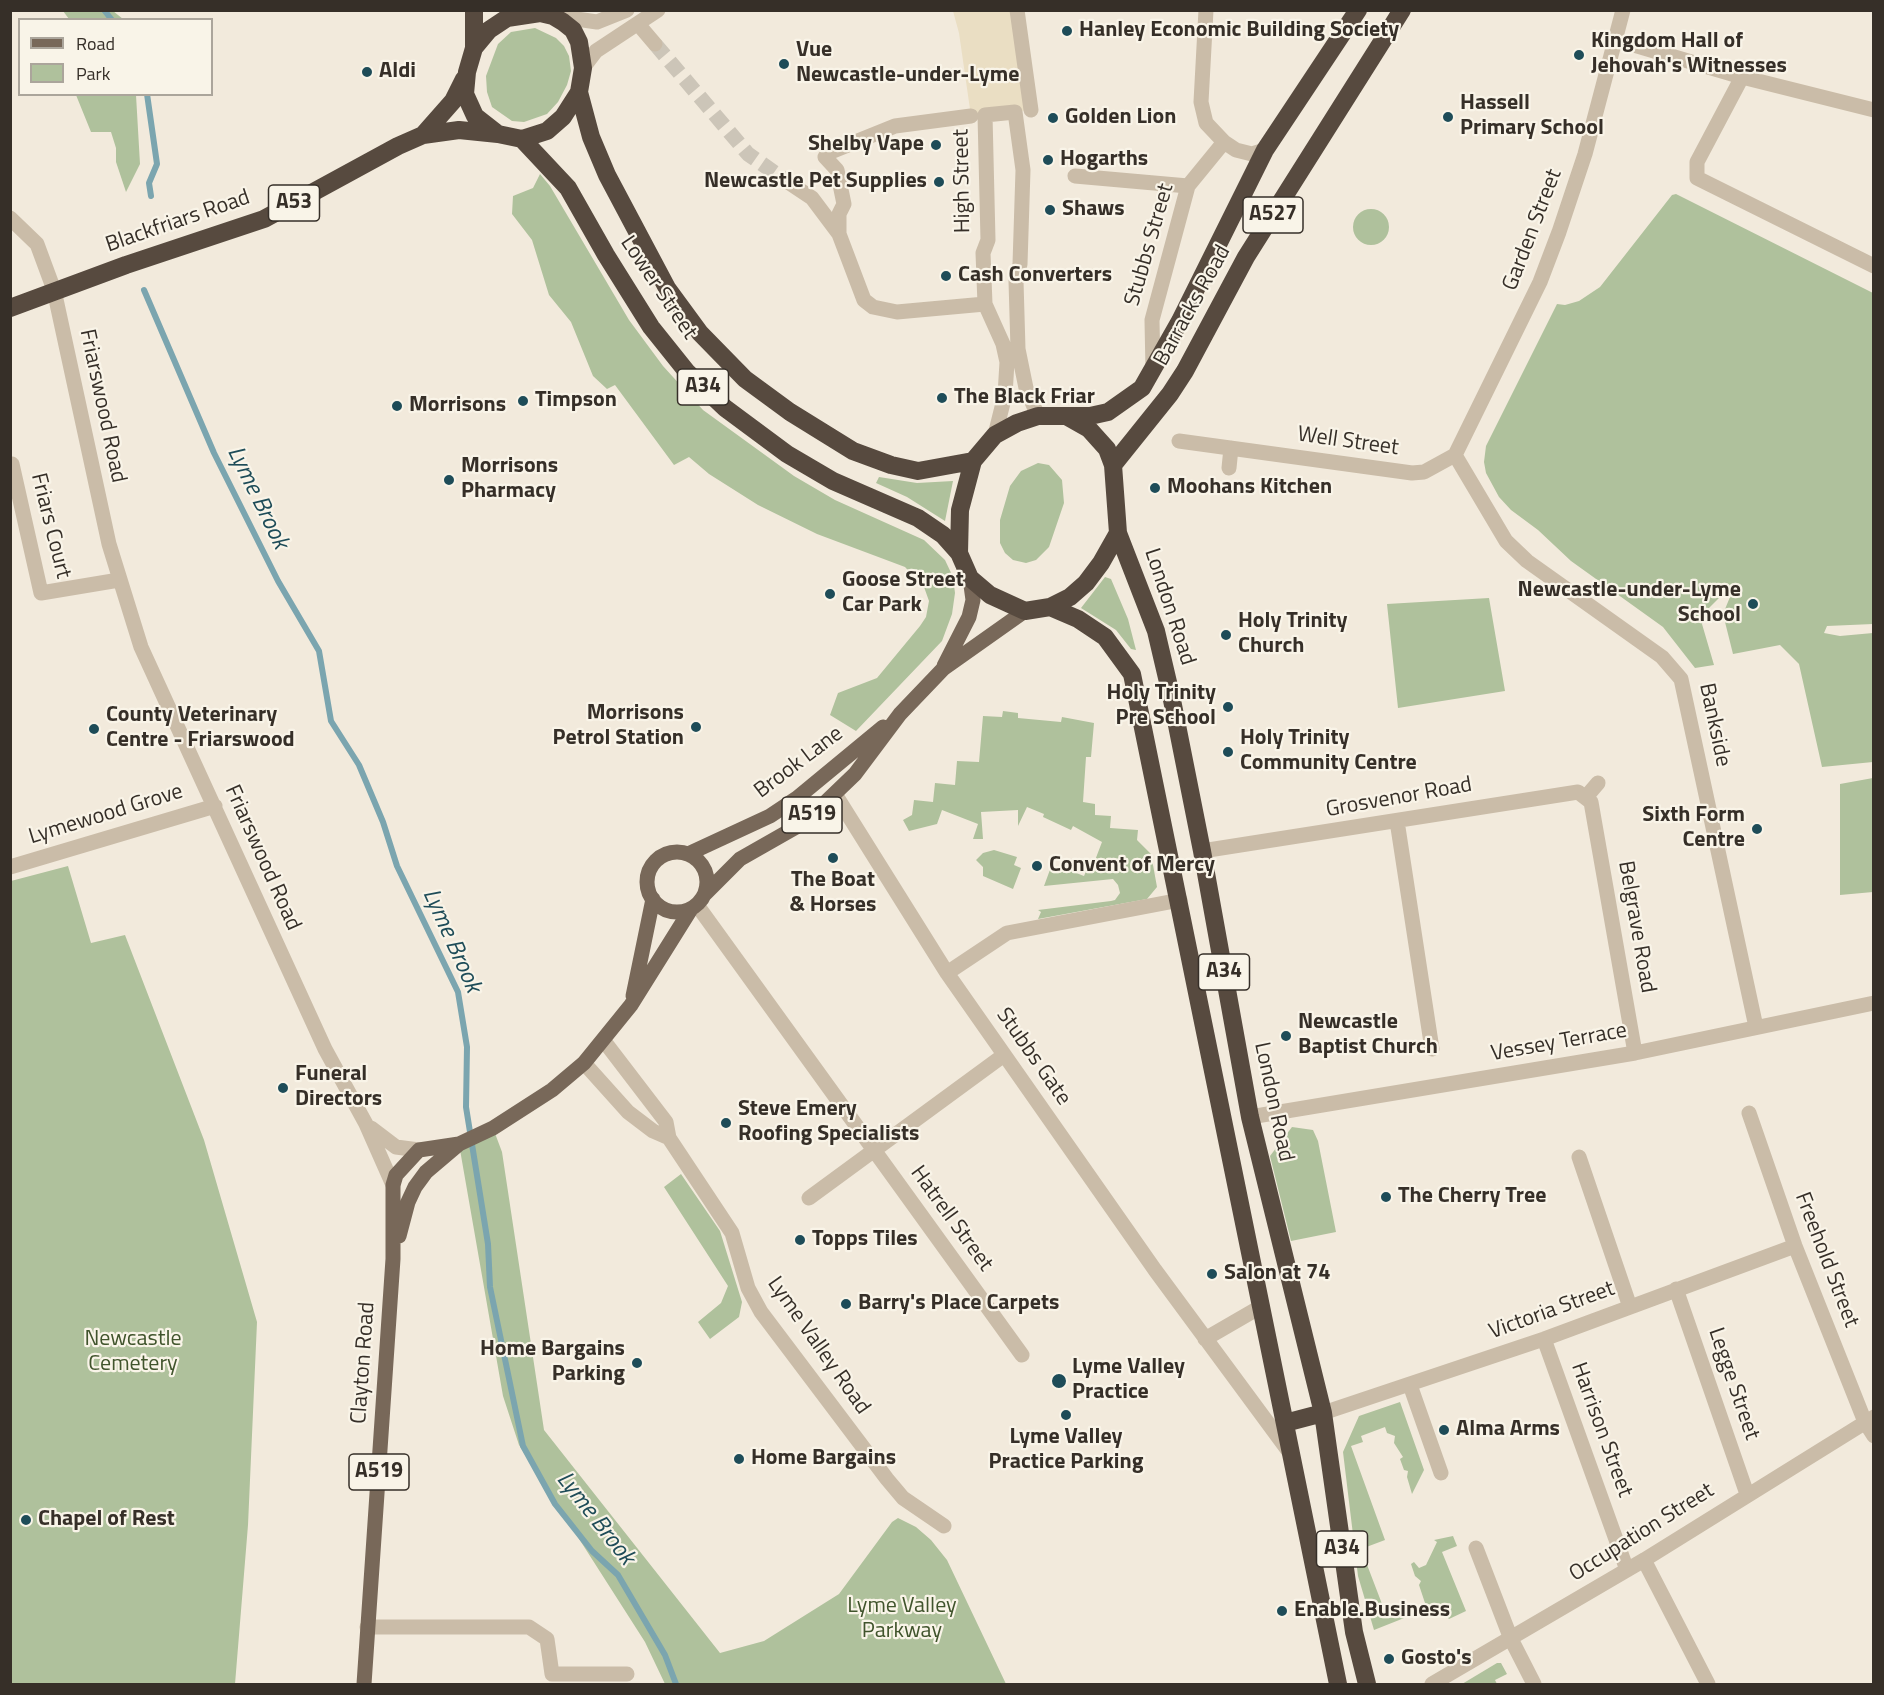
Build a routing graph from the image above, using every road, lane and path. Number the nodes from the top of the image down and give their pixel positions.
1 (474, 10) edge
2 (627, 10) edge
3 (1017, 10) edge
4 (1206, 10) edge
5 (1358, 10) edge
6 (1402, 10) edge
7 (1623, 10) edge
8 (657, 11) edge
9 (543, 13) edge
10 (638, 24) junction
11 (1617, 40) junction
12 (655, 44) tunnel mouth
13 (474, 48) junction
14 (583, 68) junction
15 (467, 72) junction
16 (1742, 77) junction
17 (579, 92) junction
18 (1031, 110) dead end
19 (1874, 110) edge
20 (971, 116) dead end
21 (498, 134) junction
22 (423, 135) junction
23 (522, 139) junction
24 (1224, 142) junction
25 (1266, 150) junction
26 (1075, 176) dead end
27 (785, 180) tunnel mouth
28 (1188, 186) junction
29 (10, 218) edge
30 (839, 234) junction
31 (1874, 266) edge
32 (54, 290) junction
33 (985, 304) junction
34 (10, 308) edge
35 (1153, 372) junction
36 (1038, 416) junction
37 (1066, 416) junction
38 (995, 435) junction
39 (1179, 441) dead end
40 (1231, 448) junction
41 (1455, 455) junction
42 (973, 461) junction
43 (12, 464) dead end
44 (1113, 465) junction
45 (1229, 468) dead end
46 (1118, 533) junction
47 (959, 553) junction
48 (970, 578) junction
49 (119, 580) junction
50 (1050, 607) junction
51 (1025, 611) junction
52 (942, 669) junction
53 (900, 714) junction
54 (1598, 783) dead end
55 (835, 794) junction
56 (1589, 803) junction
57 (215, 806) junction
58 (1397, 821) junction
59 (1202, 851) junction
60 (688, 854) junction
61 (10, 867) edge
62 (653, 899) junction
63 (1180, 900) junction
64 (698, 902) junction
65 (947, 973) junction
66 (1874, 1003) edge
67 (631, 1005) junction
68 (1748, 1029) junction
69 (604, 1041) junction
70 (1432, 1049) dead end
71 (1635, 1053) junction
72 (1004, 1055) junction
73 (584, 1063) junction
74 (1749, 1113) dead end
75 (1250, 1117) junction
76 (366, 1124) junction
77 (669, 1138) junction
78 (459, 1143) junction
79 (419, 1150) junction
80 (873, 1152) junction
81 (1579, 1157) dead end
82 (393, 1185) junction
83 (809, 1198) dead end
84 (1795, 1246) junction
85 (393, 1259) junction
86 (1676, 1289) junction
87 (1262, 1306) junction
88 (1630, 1307) junction
89 (1205, 1339) junction
90 (1544, 1339) junction
91 (1022, 1355) dead end
92 (1410, 1385) junction
93 (1323, 1413) junction
94 (1869, 1420) edge
95 (1285, 1423) junction
96 (1874, 1436) edge
97 (1292, 1455) junction
98 (1441, 1473) dead end
99 (1747, 1494) junction
100 (944, 1526) dead end
101 (1476, 1548) dead end
102 (1644, 1560) junction
103 (1627, 1570) junction
104 (366, 1627) junction
105 (1511, 1639) junction
106 (627, 1674) dead end
107 (364, 1684) edge
108 (1338, 1684) edge
109 (1367, 1684) edge
110 (1432, 1684) edge
111 (1534, 1684) edge
112 (1708, 1684) edge

1 - 13 highway
2 - 9 street
3 - 18 street
4 - 24 street
5 - 25 highway, Barracks Road / A527
6 - 44 highway, Barracks Road / A527
7 - 11 street, Garden Street
8 - 10 street
9 - 13 highway
9 - 14 highway
10 - 12 street
10 - 14 street
11 - 16 street
11 - 41 street, Garden Street
13 - 15 highway
14 - 17 highway
15 - 21 highway
15 - 22 highway, Blackfriars Road / A53
16 - 19 street
16 - 31 street
17 - 23 highway
17 - 42 highway, Lower Street / A34
20 - 30 street
21 - 22 highway, Blackfriars Road / A53
21 - 23 highway
22 - 32 highway, Blackfriars Road / A53
23 - 47 highway, Lower Street / A34
24 - 25 street
24 - 28 street, Stubbs Street
25 - 35 highway, Barracks Road / A527
26 - 28 street
27 - 30 street
28 - 35 street, Stubbs Street
29 - 32 street
30 - 33 street
32 - 34 highway, A53
32 - 49 street, Friarswood Road
33 - 36 street, High Street
33 - 38 street, High Street
35 - 37 highway, Barracks Road / A527
36 - 37 highway, A34
36 - 38 highway, A34
37 - 44 highway, A34
38 - 42 highway, A34
39 - 40 street, Well Street
40 - 41 street, Well Street
40 - 45 street
41 - 68 street, Bankside
42 - 47 highway, A34
43 - 49 street, Friars Court
44 - 46 highway, A34
46 - 50 highway
46 - 59 highway, London Road / A34
47 - 48 highway, A34
48 - 51 highway, A34
48 - 52 main road, Brook Lane / A519
49 - 57 street, Friarswood Road
50 - 51 highway
50 - 63 highway, A34
51 - 52 main road, Brook Lane / A519
52 - 53 main road, Brook Lane / A519
53 - 55 main road, Brook Lane / A519
53 - 60 main road, Brook Lane / A519
54 - 56 street
55 - 64 main road, Brook Lane / A519
55 - 65 street, Stubbs Gate
56 - 58 street, Grosvenor Road
56 - 71 street, Belgrave Road
57 - 61 street, Lymewood Grove
57 - 76 street, Friarswood Road
58 - 59 street, Grosvenor Road
58 - 70 street
59 - 75 highway, London Road / A34
60 - 62 main road, Brook Lane / A519
60 - 64 main road
62 - 64 main road
62 - 67 main road, Brook Lane / A519
63 - 65 street
63 - 87 highway, A34
64 - 67 main road, Brook Lane / A519
64 - 80 street, Hatrell Street
65 - 72 street, Stubbs Gate
66 - 68 street, Vessey Terrace
67 - 69 main road, Brook Lane / A519
68 - 71 street, Vessey Terrace
69 - 73 main road, Brook Lane / A519
69 - 77 street, Lyme Valley Road
71 - 75 street, Vessey Terrace
72 - 80 street
72 - 89 street, Stubbs Gate
73 - 77 street, Lyme Valley Road
73 - 78 main road, Brook Lane / A519
74 - 84 street, Freehold Street
75 - 93 highway, London Road / A34
76 - 79 street, Friarswood Road
76 - 82 street, Friarswood Road
77 - 100 street, Lyme Valley Road
78 - 79 main road, A519
78 - 85 main road, A519
79 - 82 main road
80 - 83 street
80 - 91 street, Hatrell Street
81 - 88 street
82 - 85 main road, A519
84 - 86 street, Victoria Street
84 - 94 street, Freehold Street
85 - 104 main road, Clayton Road / A519
86 - 88 street, Victoria Street
86 - 99 street, Legge Street
87 - 89 street
87 - 95 highway, A34
88 - 90 street, Victoria Street
89 - 97 street, Stubbs Gate
90 - 92 street, Victoria Street
90 - 103 street, Harrison Street
92 - 93 street, Victoria Street
92 - 98 street
93 - 95 highway
93 - 109 highway, London Road / A34
94 - 96 street, Freehold Street
94 - 99 street, Occupation Street
95 - 97 highway, A34
97 - 108 highway, A34
99 - 102 street, Occupation Street
101 - 105 street
102 - 103 street, Occupation Street
102 - 112 street
103 - 105 street, Occupation Street
104 - 106 street
104 - 107 main road, Clayton Road / A519
105 - 110 street, Occupation Street
105 - 111 street

